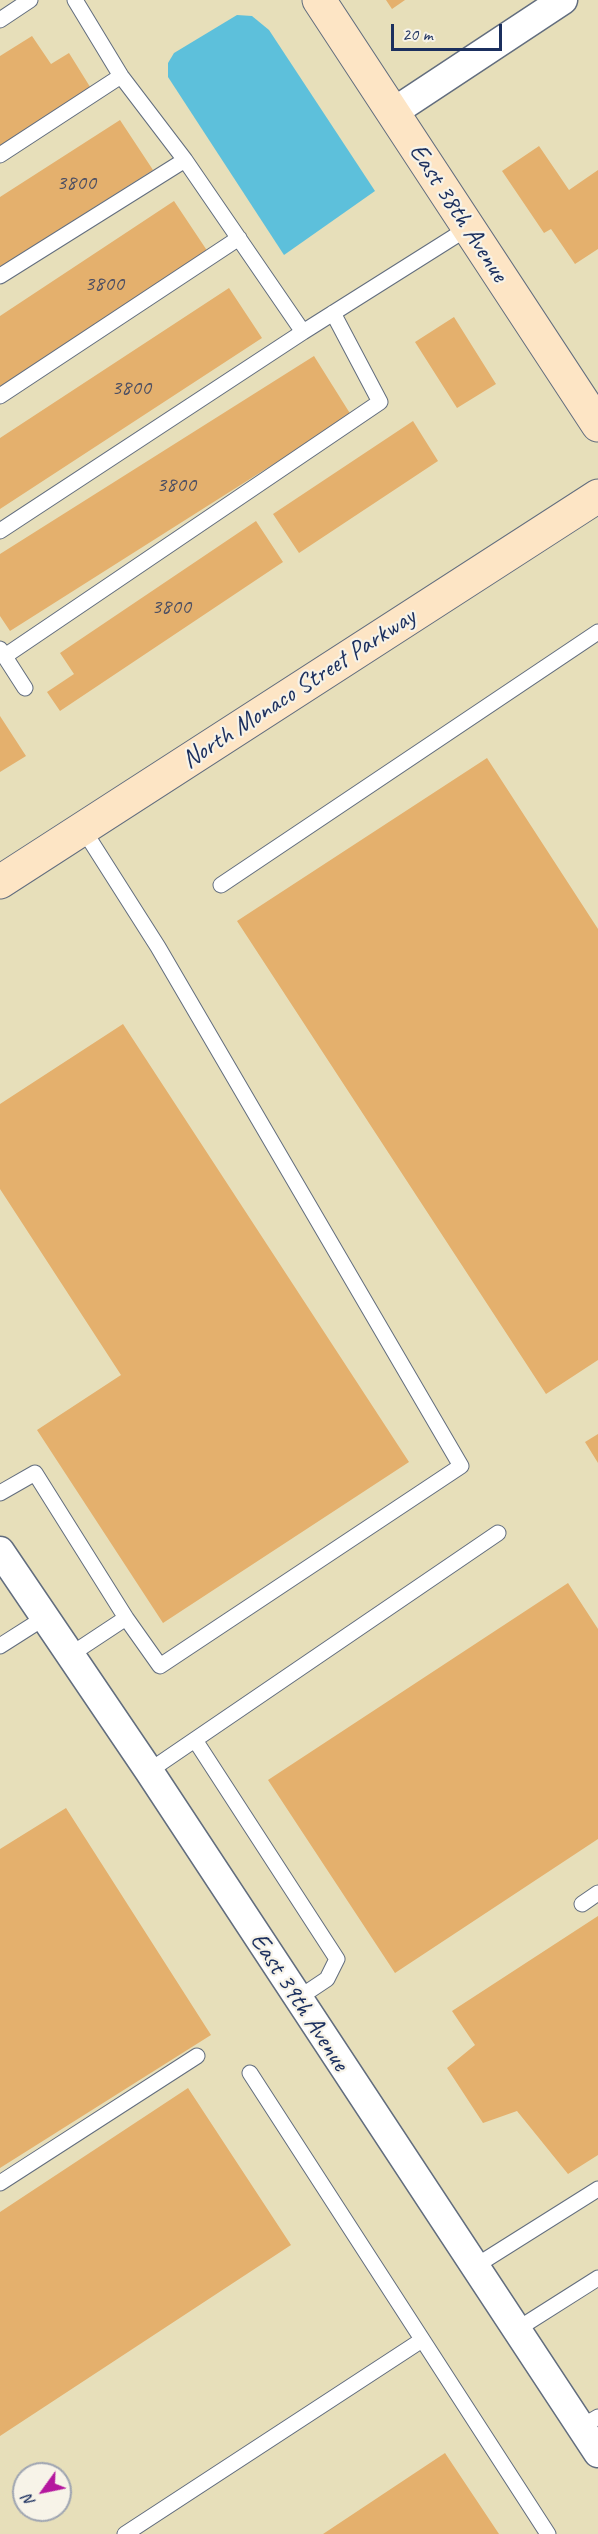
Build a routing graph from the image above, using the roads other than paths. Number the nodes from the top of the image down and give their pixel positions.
1 (30, 0) edge
2 (75, 0) edge
3 (319, 0) edge
4 (563, 0) edge
5 (0, 20) edge
6 (121, 76) junction
7 (392, 113) junction
8 (0, 155) edge
9 (185, 160) junction
10 (468, 228) junction
11 (239, 238) junction
12 (0, 276) edge
13 (333, 313) junction
14 (303, 332) junction
15 (0, 396) edge
16 (598, 425) edge
17 (598, 496) edge
18 (0, 531) edge
19 (598, 633) edge
20 (2, 653) edge
21 (25, 688) dead end
22 (82, 828) junction
23 (0, 882) edge
24 (221, 885) dead end
25 (0, 1493) edge
26 (498, 1533) dead end
27 (0, 1551) edge
28 (44, 1618) junction
29 (126, 1618) junction
30 (0, 1646) edge
31 (70, 1655) junction
32 (195, 1740) junction
33 (149, 1771) junction
34 (598, 1893) edge
35 (582, 1904) dead end
36 (297, 2000) junction
37 (197, 2056) dead end
38 (250, 2073) dead end
39 (0, 2183) edge
40 (598, 2189) edge
41 (474, 2267) junction
42 (598, 2278) edge
43 (516, 2330) junction
44 (422, 2340) junction
45 (590, 2422) edge
46 (598, 2453) edge
47 (125, 2534) edge
48 (548, 2534) edge

1 - 5 lane
2 - 6 lane
3 - 7 street, East 38th Avenue
4 - 7 street
6 - 8 lane
6 - 9 lane
7 - 10 street, East 38th Avenue
9 - 11 lane
9 - 12 lane
10 - 13 lane
10 - 16 street, East 38th Avenue
11 - 14 lane
11 - 15 lane
13 - 14 lane
13 - 20 lane
14 - 18 lane
17 - 22 street, North Monaco Street Parkway
19 - 24 lane
20 - 21 lane
22 - 23 street, North Monaco Street Parkway
22 - 29 lane
25 - 29 lane
26 - 32 lane
27 - 28 street, East 39th Avenue
28 - 30 lane
28 - 31 street, East 39th Avenue
29 - 31 lane
31 - 33 street, East 39th Avenue
32 - 33 lane
32 - 36 lane
33 - 36 street, East 39th Avenue
34 - 35 lane
36 - 41 street, East 39th Avenue
37 - 39 lane
38 - 44 lane
40 - 41 lane
41 - 43 street, East 39th Avenue
42 - 43 lane
43 - 45 street, East 39th Avenue
44 - 47 lane
44 - 48 lane
45 - 46 street, East 39th Avenue

